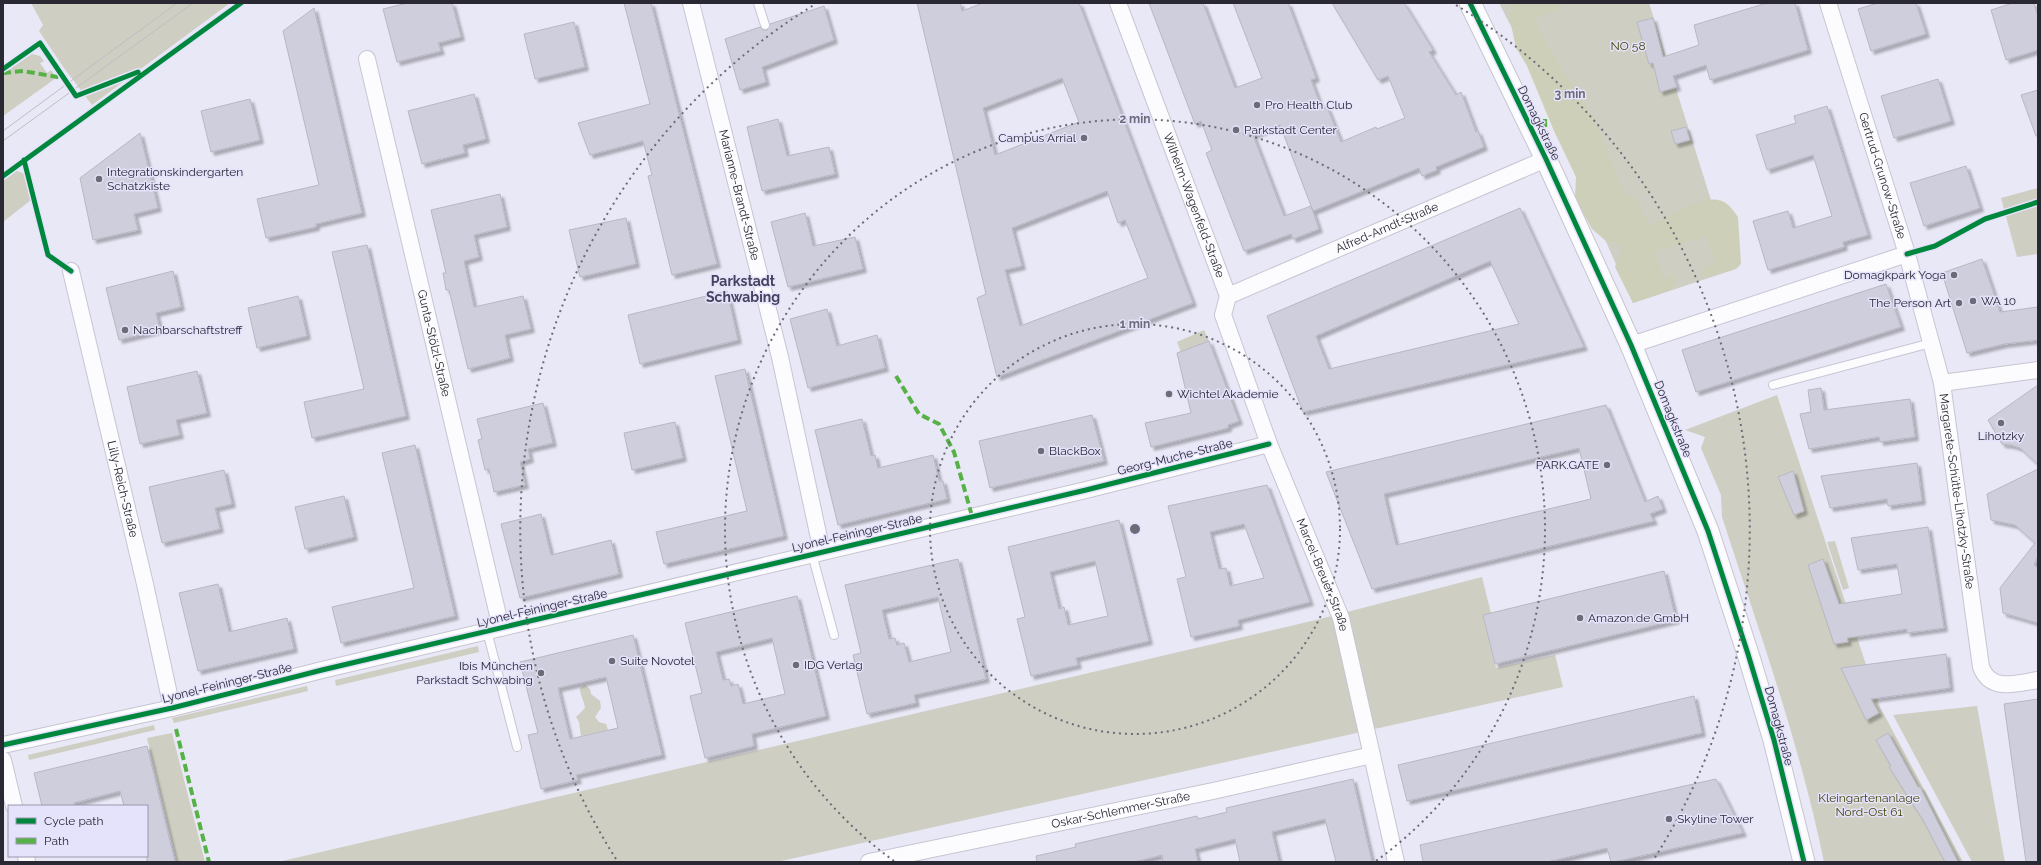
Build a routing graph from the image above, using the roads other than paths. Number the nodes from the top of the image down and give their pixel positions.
1 (691, 3) edge
2 (758, 3) edge
3 (1118, 3) edge
4 (1470, 3) edge
5 (1828, 3) edge
6 (766, 25) dead end
7 (367, 59) dead end
8 (1546, 159) junction
9 (1907, 254) junction
10 (71, 271) dead end
11 (1228, 296) junction
12 (1932, 343) junction
13 (1631, 345) junction
14 (2038, 370) edge
15 (1942, 383) junction
16 (1773, 386) dead end
17 (1269, 444) junction
18 (1086, 490) joint
19 (817, 553) junction
20 (494, 630) junction
21 (834, 635) dead end
22 (2038, 680) edge
23 (172, 708) junction
24 (3, 746) edge
25 (517, 747) dead end
26 (1372, 755) junction
27 (3, 760) edge
28 (14, 805) edge
29 (877, 861) edge
30 (1396, 862) edge
31 (1804, 862) edge

1 - 19 street, Marianne-Brandt-Straße
2 - 6 lane
3 - 11 street, Wilhelm-Wagenfeld-Straße
4 - 8 street, Domagkstraße
5 - 9 street, Gertrud-Grunow-Straße
7 - 20 street, Gunta-Stölzl-Straße
8 - 11 street, Alfred-Arndt-Straße
8 - 13 street, Domagkstraße
9 - 12 street, Margarete-Schütte-Lihotzky-Straße
9 - 13 street, Gertrud-Grunow-Straße
10 - 23 street, Lilly-Reich-Straße
11 - 17 street, Marcel-Breuer-Straße
12 - 15 street, Margarete-Schütte-Lihotzky-Straße
12 - 16 lane
13 - 31 street, Domagkstraße
14 - 15 street
15 - 22 street, Margarete-Schütte-Lihotzky-Straße
17 - 18 street, Georg-Muche-Straße
17 - 26 street, Marcel-Breuer-Straße
18 - 19 street, Lyonel-Feininger-Straße
19 - 20 street, Lyonel-Feininger-Straße
19 - 21 lane
20 - 23 street, Lyonel-Feininger-Straße
20 - 25 lane
23 - 24 street, Lyonel-Feininger-Straße
26 - 29 street, Oskar-Schlemmer-Straße
26 - 30 street, Marcel-Breuer-Straße
27 - 28 street

